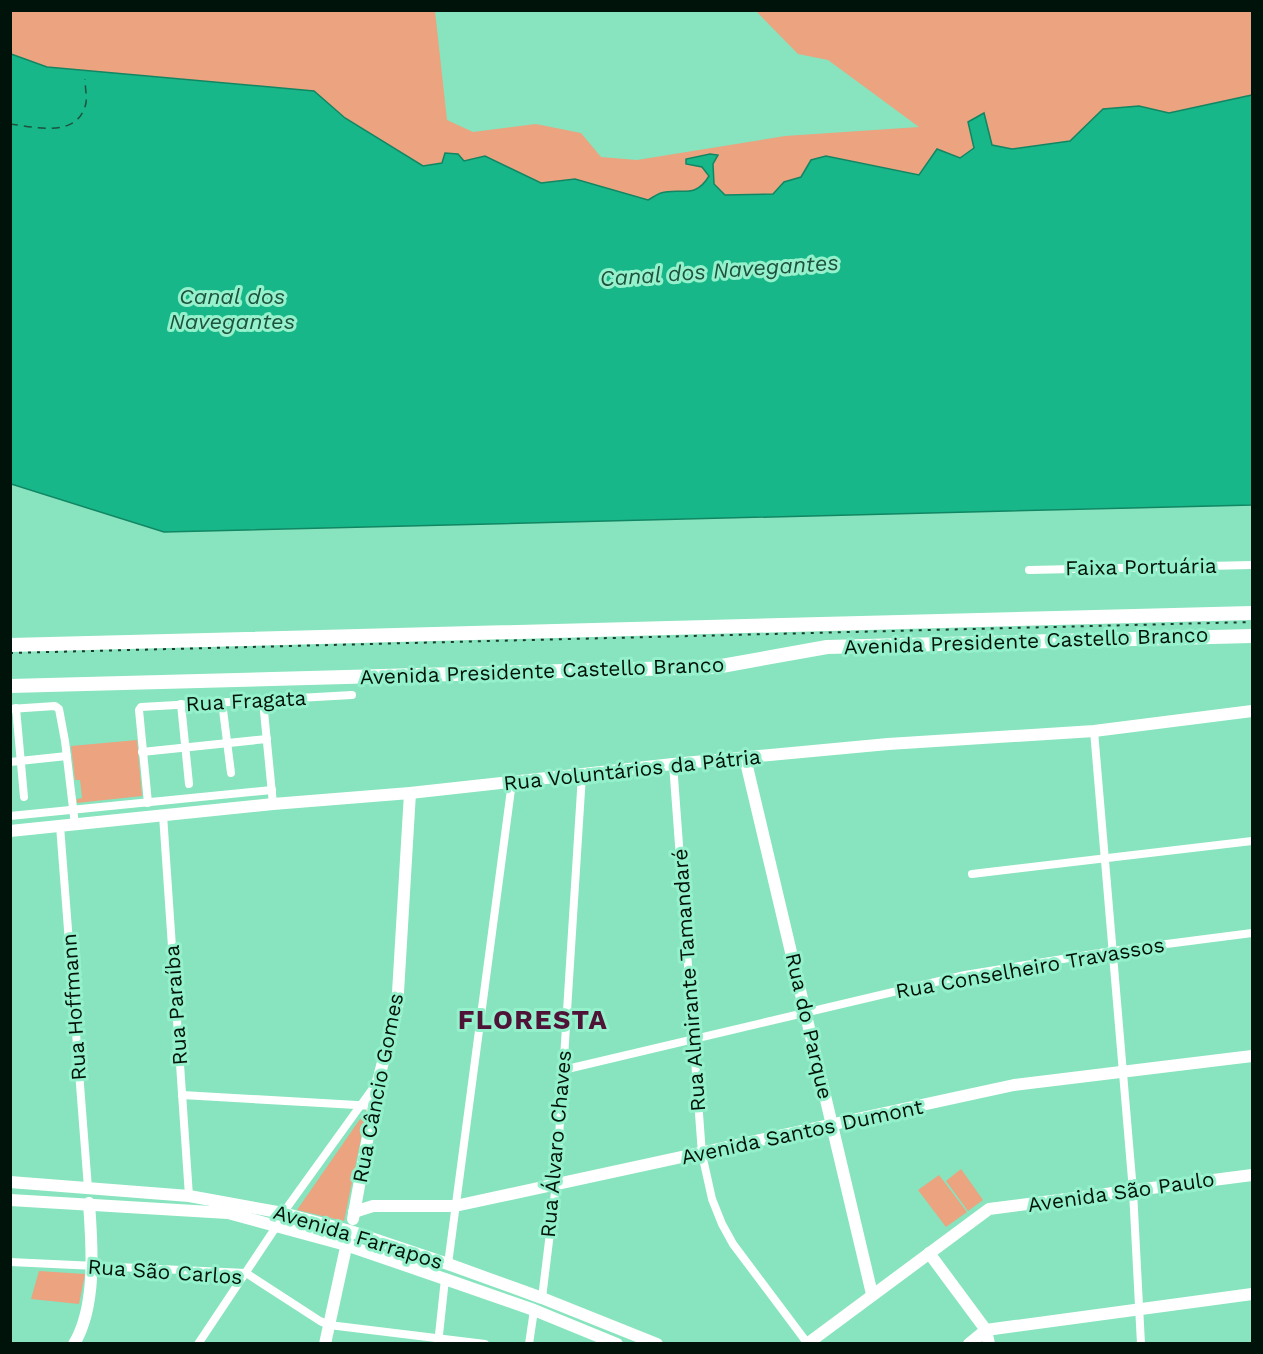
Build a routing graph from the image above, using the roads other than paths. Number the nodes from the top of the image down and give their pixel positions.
1 (1252, 565) edge
2 (1029, 570) dead end
3 (1245, 613) edge
4 (1246, 636) edge
5 (10, 645) edge
6 (10, 686) edge
7 (352, 695) dead end
8 (263, 701) junction
9 (222, 702) junction
10 (181, 704) junction
11 (13, 709) edge
12 (1252, 711) edge
13 (1094, 731) junction
14 (267, 739) junction
15 (227, 743) junction
16 (185, 748) junction
17 (142, 752) junction
18 (67, 756) junction
19 (745, 758) junction
20 (15, 762) edge
21 (673, 765) junction
22 (231, 773) dead end
23 (582, 775) junction
24 (512, 782) junction
25 (189, 784) dead end
26 (272, 790) junction
27 (410, 793) junction
28 (24, 797) dead end
29 (148, 803) junction
30 (273, 804) junction
31 (73, 810) junction
32 (163, 815) junction
33 (10, 816) edge
34 (75, 825) junction
35 (60, 826) junction
36 (10, 831) edge
37 (1252, 841) edge
38 (1104, 858) junction
39 (972, 874) dead end
40 (1252, 933) edge
41 (1112, 951) junction
42 (806, 1012) junction
43 (694, 1038) junction
44 (1252, 1056) edge
45 (563, 1070) junction
46 (1122, 1071) junction
47 (378, 1081) junction
48 (182, 1095) junction
49 (360, 1105) junction
50 (374, 1106) junction
51 (832, 1125) junction
52 (702, 1154) junction
53 (1252, 1175) edge
54 (10, 1182) edge
55 (556, 1184) junction
56 (88, 1188) junction
57 (1133, 1191) junction
58 (189, 1196) junction
59 (10, 1200) edge
60 (89, 1203) junction
61 (455, 1206) junction
62 (354, 1212) junction
63 (283, 1213) junction
64 (276, 1227) junction
65 (350, 1231) junction
66 (346, 1245) junction
67 (929, 1253) junction
68 (10, 1262) edge
69 (448, 1264) junction
70 (93, 1267) junction
71 (246, 1273) junction
72 (445, 1278) junction
73 (872, 1294) junction
74 (1252, 1294) edge
75 (542, 1298) junction
76 (1140, 1309) junction
77 (534, 1310) junction
78 (329, 1325) junction
79 (986, 1330) junction
80 (439, 1341) edge
81 (808, 1343) edge
82 (74, 1344) edge
83 (198, 1344) edge
84 (325, 1344) edge
85 (485, 1344) edge
86 (529, 1344) edge
87 (617, 1344) edge
88 (657, 1344) edge
89 (969, 1344) edge
90 (989, 1344) edge
91 (1142, 1344) edge

1 - 2 street, Faixa Portuária
3 - 5 main road, Avenida Presidente Castello Branco
4 - 6 main road, Avenida Presidente Castello Branco
7 - 8 street, Rua Fragata
8 - 9 street, Rua Fragata
8 - 14 street
9 - 10 street, Rua Fragata
9 - 15 street
10 - 16 street
10 - 17 street, Rua Fragata
11 - 18 street
11 - 20 street
12 - 13 street, Rua Voluntários da Pátria
13 - 19 street, Rua Voluntários da Pátria
13 - 38 street
14 - 15 street
14 - 26 street
15 - 16 street
15 - 22 street
16 - 17 street
16 - 25 street
17 - 29 street
18 - 20 street
18 - 31 street
19 - 21 street, Rua Voluntários da Pátria
19 - 42 street, Rua do Parque
20 - 28 street
21 - 23 street, Rua Voluntários da Pátria
21 - 43 street, Rua Almirante Tamandaré
23 - 24 street, Rua Voluntários da Pátria
23 - 45 street, Rua Álvaro Chaves
24 - 27 street, Rua Voluntários da Pátria
24 - 61 street
26 - 29 street
26 - 30 street
27 - 30 street, Rua Voluntários da Pátria
27 - 47 street, Rua Câncio Gomes
29 - 31 street
30 - 32 street, Rua Voluntários da Pátria
31 - 33 street
31 - 34 street
32 - 34 street, Rua Voluntários da Pátria
32 - 48 street, Rua Paraíba
34 - 35 street, Rua Voluntários da Pátria
35 - 36 street, Rua Voluntários da Pátria
35 - 56 street, Rua Hoffmann
37 - 38 street
38 - 39 street
38 - 41 street
40 - 41 street, Rua Conselheiro Travassos
41 - 42 street, Rua Conselheiro Travassos
41 - 46 street
42 - 43 street, Rua Conselheiro Travassos
42 - 51 street, Rua do Parque
43 - 45 street, Rua Conselheiro Travassos
43 - 52 street, Rua Almirante Tamandaré
44 - 46 street, Avenida Santos Dumont
45 - 55 street, Rua Álvaro Chaves
46 - 51 street, Avenida Santos Dumont
46 - 57 street
47 - 49 street
47 - 50 street, Rua Câncio Gomes
48 - 49 street
48 - 58 street, Rua Paraíba
49 - 50 street
49 - 63 street
50 - 62 street, Rua Câncio Gomes
51 - 52 street, Avenida Santos Dumont
51 - 73 street, Rua do Parque
52 - 55 street, Avenida Santos Dumont
52 - 81 street, Rua Almirante Tamandaré
53 - 57 street, Avenida São Paulo
54 - 56 street, Avenida Farrapos
55 - 61 street, Avenida Santos Dumont
55 - 75 street, Rua Álvaro Chaves
56 - 58 street, Avenida Farrapos
57 - 67 street, Avenida São Paulo
57 - 76 street
58 - 63 street, Avenida Farrapos
59 - 60 street, Avenida Farrapos
60 - 64 street, Avenida Farrapos
60 - 70 street
61 - 62 street, Avenida Santos Dumont
61 - 69 street
62 - 65 street, Rua Câncio Gomes
63 - 65 street, Avenida Farrapos
64 - 66 street, Avenida Farrapos
64 - 71 street
65 - 66 street, Rua Câncio Gomes
65 - 69 street, Avenida Farrapos
66 - 72 street, Avenida Farrapos
66 - 78 street, Rua Câncio Gomes
67 - 73 street
67 - 79 street
68 - 70 street, Rua São Carlos
69 - 75 street, Avenida Farrapos
70 - 71 street, Rua São Carlos
70 - 82 street
71 - 78 street, Rua São Carlos
71 - 83 street
72 - 77 street, Avenida Farrapos
72 - 80 street
73 - 81 street
74 - 76 street
75 - 88 street, Avenida Farrapos
76 - 79 street
76 - 91 street
77 - 86 street
77 - 87 street, Avenida Farrapos
78 - 80 street, Rua São Carlos
78 - 84 street, Rua Câncio Gomes
79 - 89 street
79 - 90 street
80 - 85 street, Rua São Carlos

